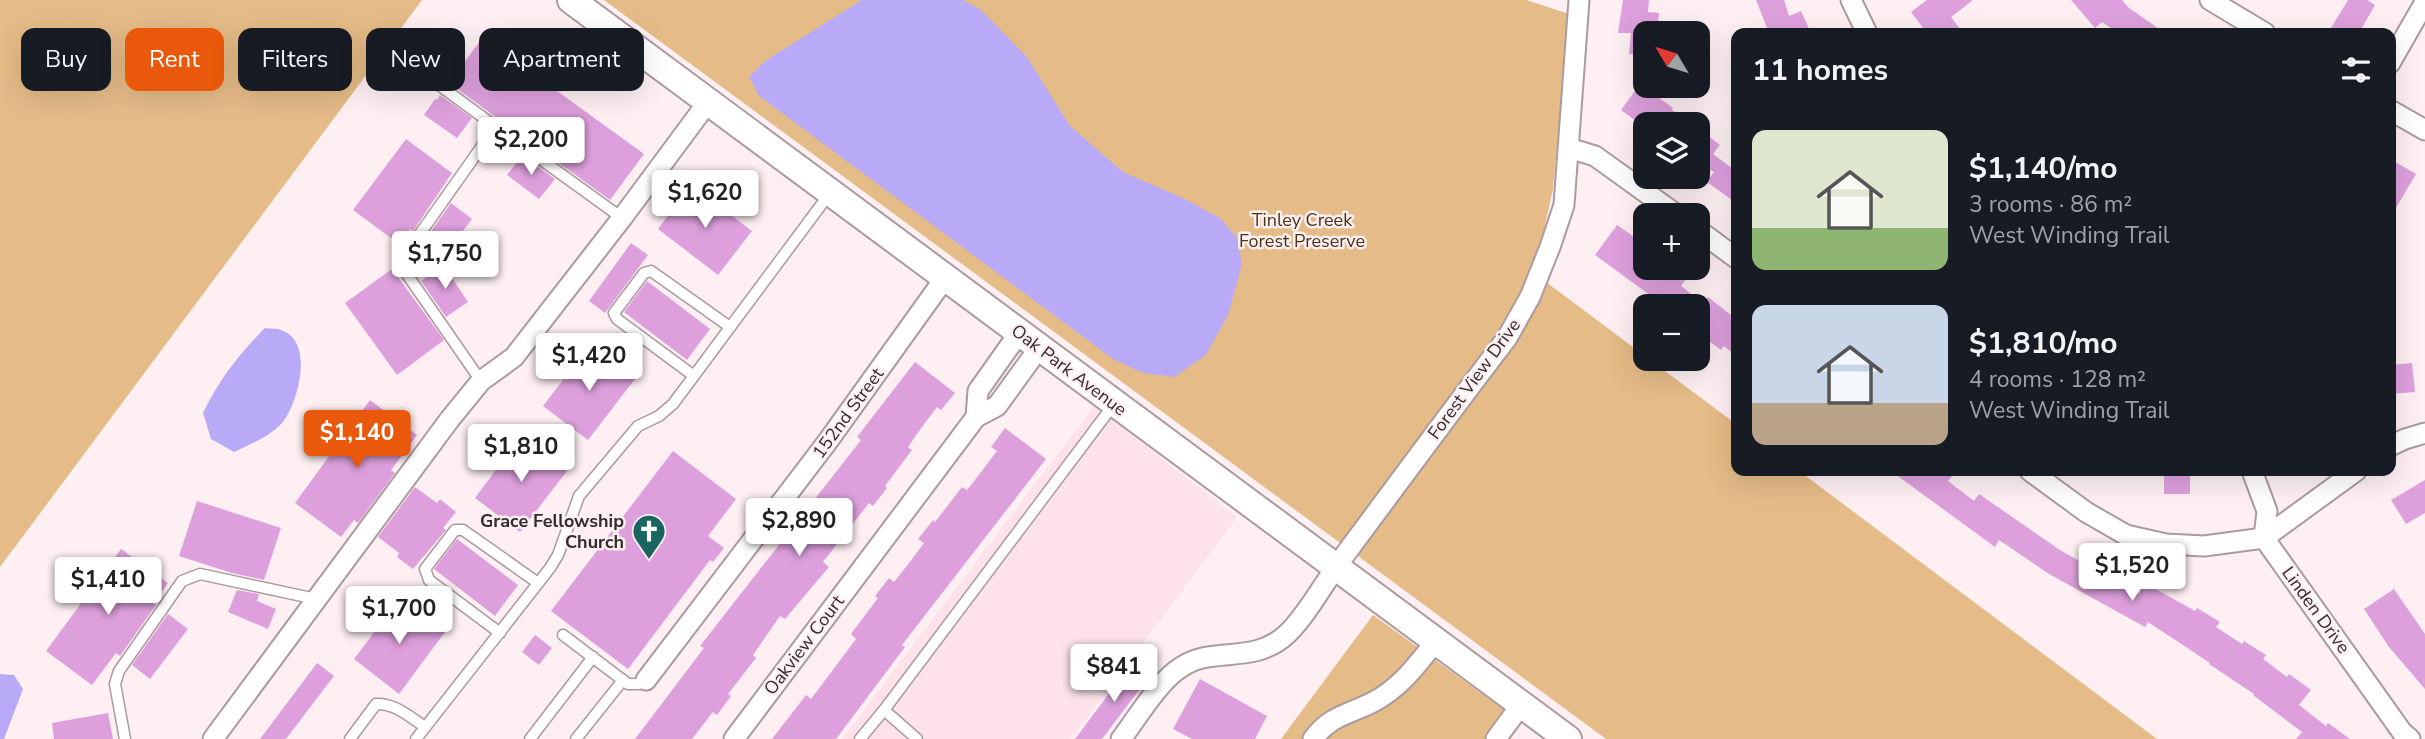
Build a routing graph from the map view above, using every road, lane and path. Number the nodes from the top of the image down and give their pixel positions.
1 (571, 0) edge
2 (1579, 0) edge
3 (1851, 0) edge
4 (2210, 0) edge
5 (2425, 2) edge
6 (1865, 28) edge
7 (2256, 28) edge
8 (2396, 53) edge
9 (447, 91) edge
10 (708, 102) junction
11 (2396, 113) edge
12 (2425, 130) edge
13 (503, 132) junction
14 (1569, 148) junction
15 (831, 193) junction
16 (1660, 203) edge
17 (622, 218) junction
18 (1710, 239) edge
19 (1731, 254) edge
20 (944, 278) junction
21 (730, 327) junction
22 (1029, 340) junction
23 (694, 376) junction
24 (481, 382) junction
25 (1115, 404) junction
26 (2425, 433) edge
27 (2396, 443) edge
28 (2036, 476) edge
29 (2254, 476) edge
30 (2350, 476) edge
31 (2264, 538) junction
32 (1335, 567) junction
33 (538, 583) junction
34 (316, 599) junction
35 (500, 633) junction
36 (563, 635) dead end
37 (1436, 642) junction
38 (593, 657) junction
39 (622, 680) junction
40 (646, 680) joint
41 (1521, 705) junction
42 (884, 710) junction
43 (425, 727) junction
44 (125, 739) edge
45 (213, 739) edge
46 (350, 739) edge
47 (416, 739) edge
48 (530, 739) edge
49 (576, 739) edge
50 (734, 739) edge
51 (860, 739) edge
52 (917, 739) edge
53 (1121, 739) edge
54 (1313, 739) edge
55 (1496, 739) edge
56 (1568, 739) edge
57 (2410, 739) edge

1 - 10 street, Oak Park Avenue
2 - 14 street, Forest View Drive
3 - 6 street
4 - 7 street
5 - 8 street
9 - 13 lane
10 - 15 street, Oak Park Avenue
10 - 17 street
11 - 12 street
13 - 17 lane
13 - 24 lane
14 - 16 street
14 - 32 street, Forest View Drive
15 - 20 street, Oak Park Avenue
15 - 21 lane
17 - 24 street
18 - 19 street
20 - 22 street, Oak Park Avenue
20 - 40 street, 152nd Street
21 - 23 lane
21 - 23 lane
22 - 25 street, Oak Park Avenue
22 - 50 street, Oakview Court
23 - 33 lane
24 - 34 street
25 - 32 street, Oak Park Avenue
25 - 42 lane
26 - 27 street
28 - 31 street
29 - 31 street
30 - 31 street
31 - 57 street, Linden Drive
32 - 37 street, Oak Park Avenue
32 - 53 street, Forest View Drive
33 - 35 lane
33 - 35 lane
34 - 44 lane
34 - 45 street
35 - 43 lane
36 - 38 lane
37 - 41 street, Oak Park Avenue
37 - 54 street
38 - 39 lane
38 - 48 lane
39 - 40 lane
39 - 49 lane
41 - 55 street
41 - 56 street, Oak Park Avenue
42 - 51 lane
42 - 52 lane
43 - 46 lane
43 - 47 lane

